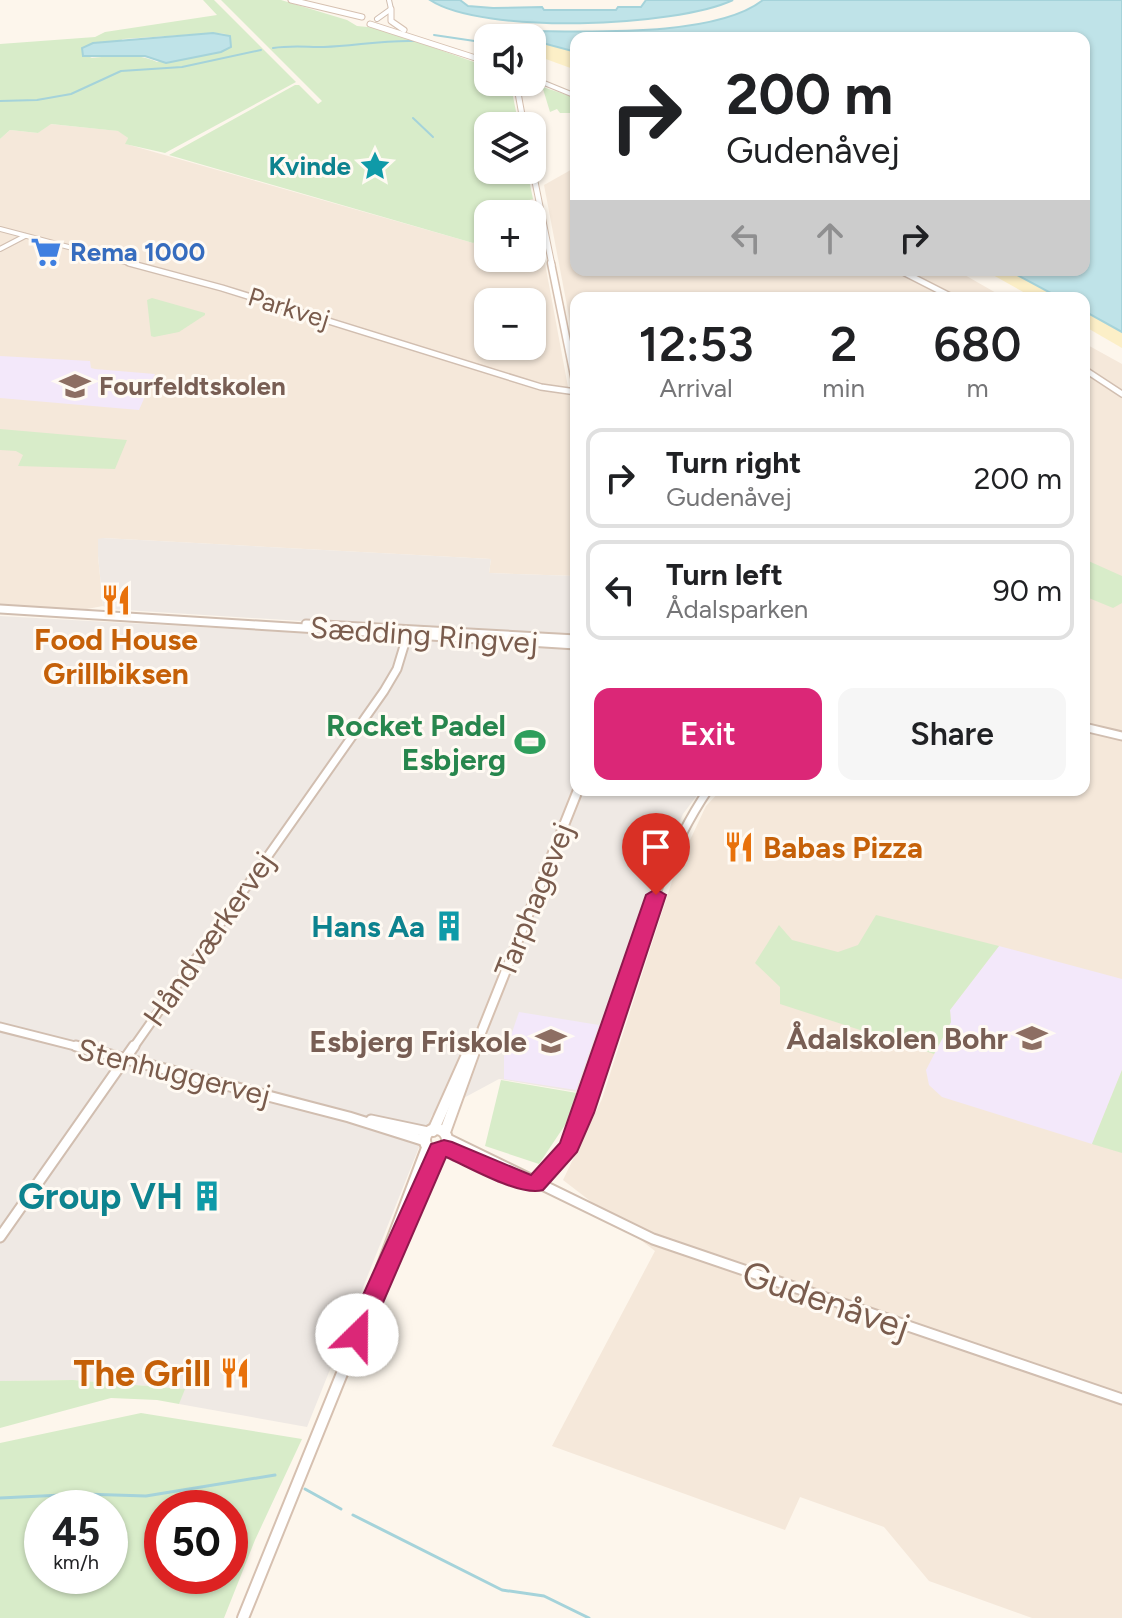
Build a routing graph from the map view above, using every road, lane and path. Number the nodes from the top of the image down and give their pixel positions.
1 (291, 0) edge
2 (389, 0) edge
3 (391, 9) junction
4 (384, 13) junction
5 (370, 20) junction
6 (377, 20) junction
7 (431, 40) junction
8 (474, 56) edge
9 (474, 56) edge
10 (546, 82) edge
11 (546, 83) edge
12 (559, 87) junction
13 (570, 92) edge
14 (535, 184) edge
15 (0, 229) edge
16 (25, 236) junction
17 (0, 249) edge
18 (911, 276) edge
19 (942, 292) edge
20 (570, 359) edge
21 (1090, 373) edge
22 (570, 389) edge
23 (1122, 394) edge
24 (0, 609) edge
25 (272, 623) junction
26 (407, 636) junction
27 (570, 639) edge
28 (570, 645) edge
29 (1090, 728) edge
30 (1122, 736) edge
31 (576, 796) edge
32 (704, 796) edge
33 (0, 1027) edge
34 (125, 1060) junction
35 (436, 1140) junction
36 (536, 1185) junction
37 (0, 1237) edge
38 (1122, 1399) edge
39 (243, 1618) edge

1 - 5 main road
2 - 3 street
3 - 4 street
3 - 7 main road
4 - 5 street
4 - 6 street
5 - 6 main road
5 - 9 main road
6 - 7 main road
7 - 8 main road
10 - 12 street
11 - 12 street
12 - 13 street
14 - 20 main road
15 - 16 street, Parkvej
16 - 17 street
16 - 22 street, Parkvej
18 - 19 street
21 - 23 street
24 - 25 street, Sædding Ringvej
25 - 26 street, Sædding Ringvej
25 - 27 street, Sædding Ringvej
26 - 28 street, Sædding Ringvej
26 - 34 street, Håndværkervej
29 - 30 street
31 - 35 main road, Tarphagevej
32 - 36 street
33 - 34 street, Stenhuggervej
34 - 35 street, Stenhuggervej
34 - 37 street, Håndværkervej
35 - 36 street, Gudenåvej
35 - 39 main road, Tarphagevej
36 - 38 street, Gudenåvej

